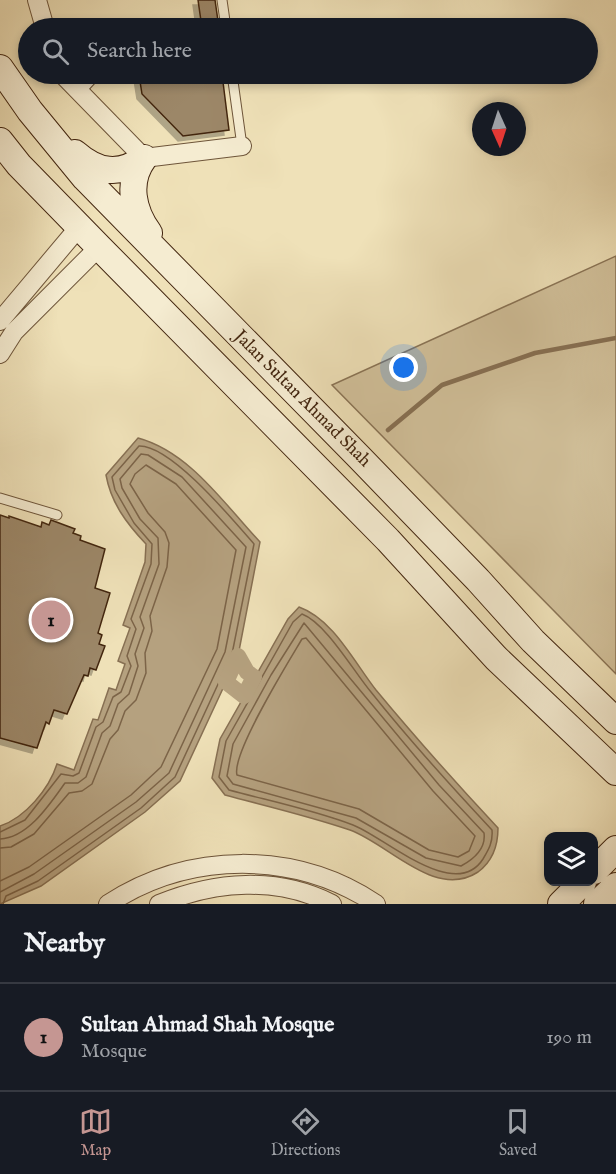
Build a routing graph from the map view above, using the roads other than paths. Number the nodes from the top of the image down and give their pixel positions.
1 (38, 0) edge
2 (222, 0) edge
3 (42, 18) edge
4 (225, 18) edge
5 (0, 68) edge
6 (72, 84) edge
7 (87, 84) edge
8 (233, 84) edge
9 (80, 92) junction
10 (30, 111) junction
11 (0, 141) edge
12 (242, 146) joint
13 (144, 158) junction
14 (79, 227) junction
15 (99, 247) junction
16 (177, 272) junction
17 (5, 325) edge
18 (0, 354) edge
19 (0, 498) edge
20 (57, 515) dead end
21 (612, 715) edge
22 (580, 739) junction
23 (616, 772) edge
24 (616, 794) edge
25 (579, 886) edge
26 (616, 886) edge
27 (108, 904) edge
28 (159, 904) edge
29 (332, 904) edge
30 (376, 904) edge
31 (561, 904) edge
32 (597, 904) edge

1 - 3 street
2 - 4 lane
5 - 10 main road, Jalan Sultan Ahmad Shah
6 - 9 street
7 - 9 lane
8 - 12 lane
9 - 13 street
10 - 13 main road
10 - 16 main road, Jalan Sultan Ahmad Shah
11 - 14 main road
12 - 13 street
13 - 16 main road
14 - 15 main road
14 - 17 street
15 - 17 street
15 - 22 main road
16 - 21 main road, Jalan Sultan Ahmad Shah
17 - 18 street
19 - 20 lane
22 - 23 main road
22 - 24 main road
25 - 31 main road
26 - 32 main road
27 - 30 street
28 - 29 street

